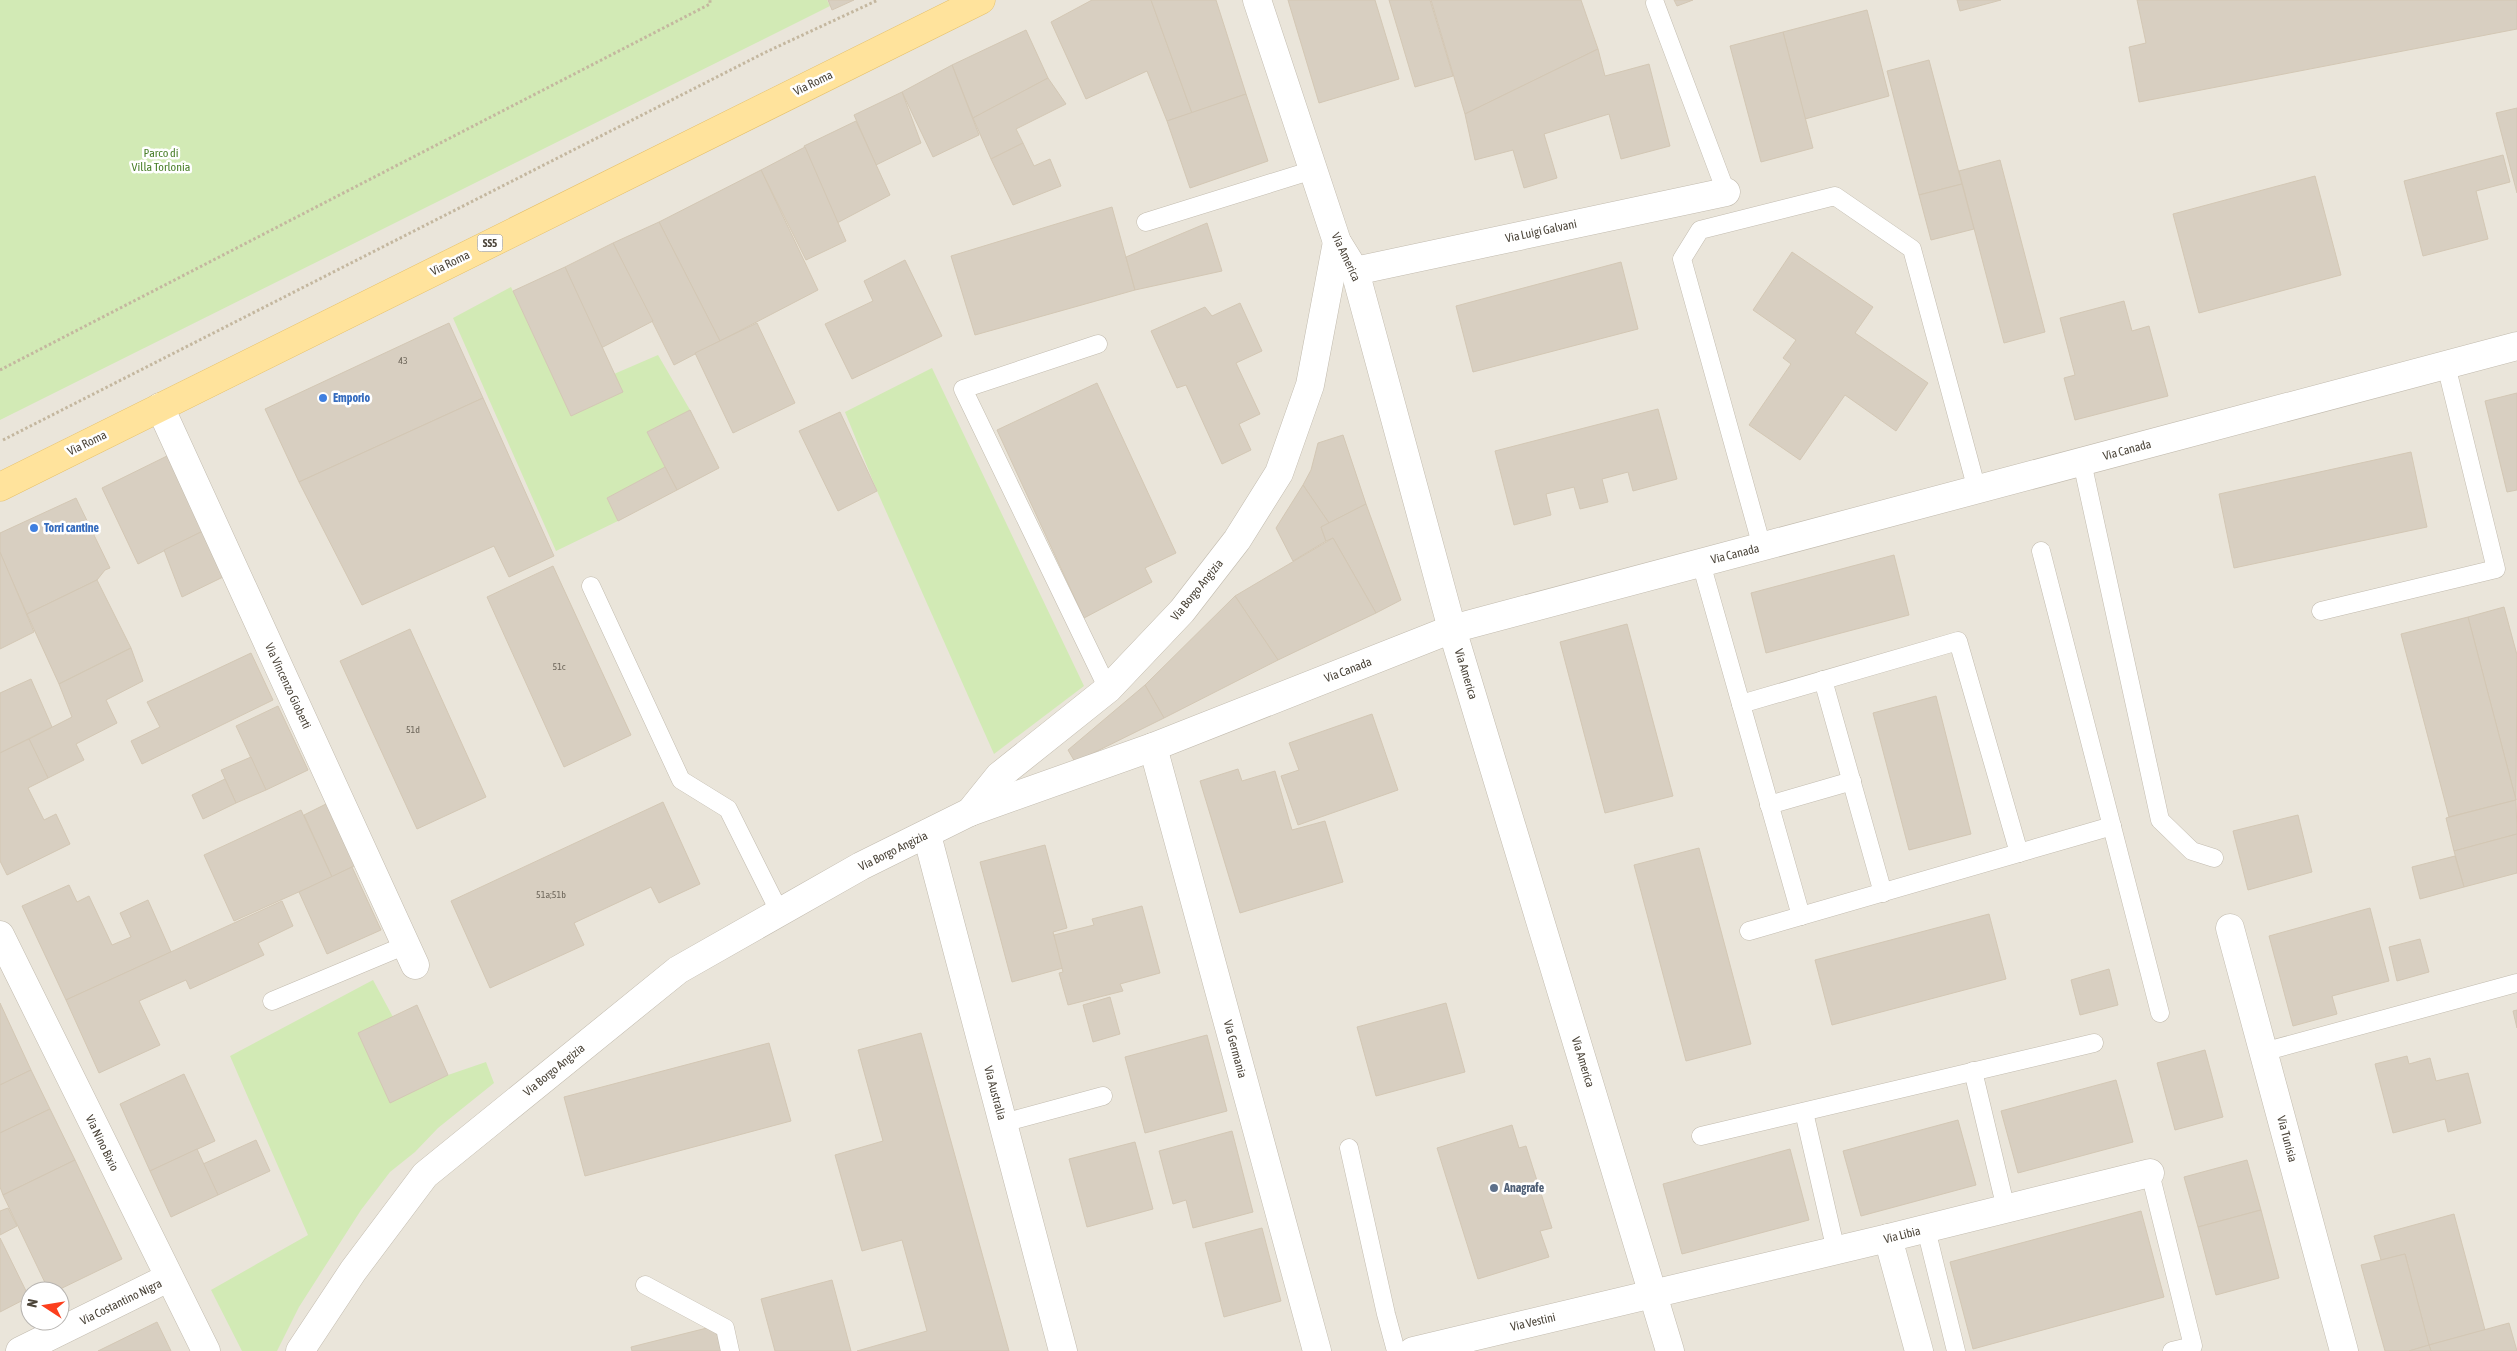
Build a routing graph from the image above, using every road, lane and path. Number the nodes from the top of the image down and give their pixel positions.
1 (710, 0) edge
2 (878, 0) edge
3 (981, 0) edge
4 (1257, 0) edge
5 (1655, 3) dead end
6 (1313, 170) junction
7 (1726, 192) joint
8 (1146, 222) dead end
9 (1337, 242) junction
10 (1355, 271) junction
11 (1098, 344) dead end
12 (2517, 346) edge
13 (2446, 365) junction
14 (0, 370) edge
15 (160, 407) junction
16 (0, 441) edge
17 (2082, 462) junction
18 (0, 487) edge
19 (1977, 490) junction
20 (1762, 547) junction
21 (2041, 551) dead end
22 (1701, 563) junction
23 (590, 586) dead end
24 (2321, 611) dead end
25 (1452, 629) junction
26 (1823, 680) junction
27 (1108, 689) junction
28 (1741, 704) junction
29 (1153, 747) junction
30 (1852, 781) junction
31 (1770, 805) junction
32 (970, 812) junction
33 (2112, 826) junction
34 (927, 835) junction
35 (2019, 853) junction
36 (2214, 858) dead end
37 (1883, 893) junction
38 (780, 913) junction
39 (1801, 916) junction
40 (2230, 928) dead end
41 (1750, 931) dead end
42 (0, 935) edge
43 (410, 955) joint
44 (2517, 983) edge
45 (272, 1001) dead end
46 (2160, 1014) dead end
47 (2094, 1043) dead end
48 (2263, 1052) junction
49 (1973, 1072) junction
50 (1103, 1096) dead end
51 (1804, 1112) junction
52 (1003, 1123) junction
53 (1700, 1136) dead end
54 (1349, 1148) dead end
55 (2150, 1174) joint
56 (2006, 1209) junction
57 (1926, 1229) junction
58 (1888, 1238) junction
59 (1836, 1251) junction
60 (168, 1278) junction
61 (645, 1285) dead end
62 (1653, 1294) junction
63 (1425, 1350) edge
64 (20, 1351) edge
65 (206, 1351) edge
66 (300, 1351) edge
67 (730, 1351) edge
68 (1063, 1351) edge
69 (1317, 1351) edge
70 (1396, 1351) edge
71 (1670, 1351) edge
72 (1919, 1351) edge
73 (1956, 1351) edge
74 (2172, 1351) edge
75 (2344, 1351) edge

1 - 14 path
2 - 16 path
3 - 15 main road, Via Roma / SS5
4 - 6 street, Via America
5 - 7 lane
6 - 8 lane
6 - 9 street, Via America
7 - 10 street, Via Luigi Galvani
9 - 10 street, Via America
9 - 27 street, Via Borgo Angizia
10 - 25 street, Via America
11 - 27 lane
12 - 13 street, Via Canada
13 - 17 street, Via Canada
13 - 24 lane
15 - 18 main road, Via Roma / SS5
15 - 43 street, Via Vincenzo Gioberti
17 - 19 street, Via Canada
17 - 36 lane
19 - 20 street, Via Canada
19 - 20 lane
20 - 22 street, Via Canada
21 - 33 lane
22 - 25 street, Via Canada
22 - 28 lane
23 - 38 lane
25 - 29 street, Via Canada
25 - 62 street, Via America
26 - 28 lane
26 - 30 lane
26 - 35 lane
27 - 32 street, Via Borgo Angizia
28 - 31 lane
29 - 32 street, Via Canada
29 - 69 street, Via Germania
30 - 31 lane
30 - 37 lane
31 - 39 lane
32 - 34 street, Via Borgo Angizia
33 - 35 lane
33 - 46 lane
34 - 38 street, Via Borgo Angizia
34 - 52 street, Via Australia
35 - 37 lane
37 - 39 lane
38 - 66 street, Via Borgo Angizia
39 - 41 lane
40 - 48 street, Via Tunisia
42 - 60 street, Via Nino Bixio
43 - 45 lane
44 - 48 lane
47 - 49 lane
48 - 75 street, Via Tunisia
49 - 51 lane
49 - 56 lane
50 - 52 lane
51 - 53 lane
51 - 59 lane
52 - 68 street, Via Australia
54 - 70 lane
55 - 56 street, Via Libia
55 - 74 lane
56 - 57 street, Via Libia
57 - 58 street, Via Libia
57 - 73 lane
58 - 59 street, Via Libia
58 - 72 street
59 - 62 street, Via Libia
60 - 64 street, Via Costantino Nigra
60 - 65 street, Via Nino Bixio
61 - 67 lane
62 - 63 street, Via Vestini
62 - 71 street, Via America

